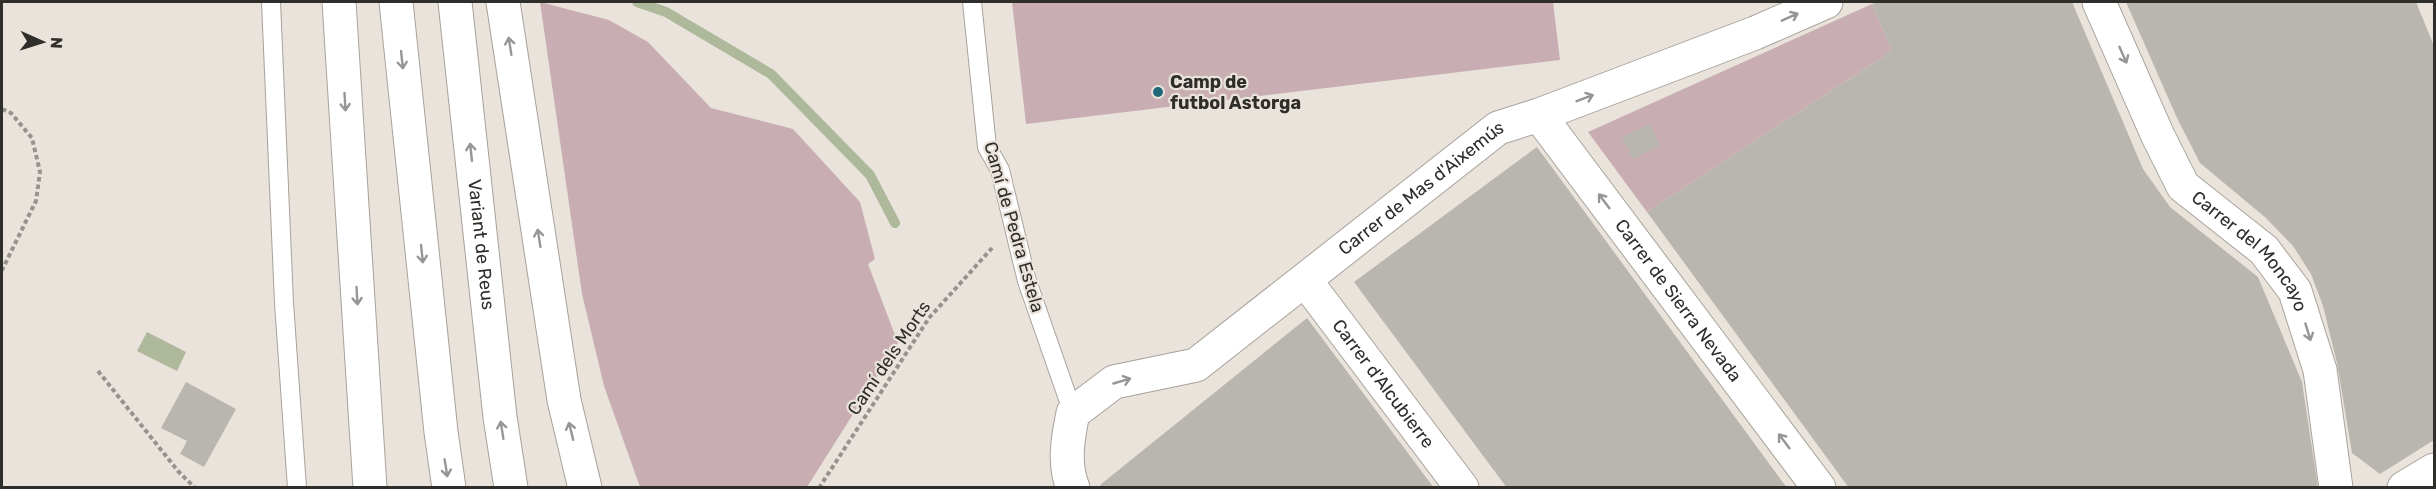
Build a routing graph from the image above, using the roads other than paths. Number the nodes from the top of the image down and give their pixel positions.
1 (270, 2) edge
2 (339, 2) edge
3 (396, 2) edge
4 (455, 2) edge
5 (503, 2) edge
6 (972, 2) edge
7 (1826, 2) edge
8 (2099, 2) edge
9 (1539, 115) junction
10 (1305, 280) junction
11 (1071, 426) junction
12 (2434, 470) edge
13 (1065, 484) edge
14 (297, 488) edge
15 (370, 488) edge
16 (449, 488) edge
17 (511, 488) edge
18 (585, 488) edge
19 (1462, 488) edge
20 (1819, 488) edge
21 (2336, 488) edge
22 (2404, 488) edge

1 - 14 lane
2 -> 15 main road
3 -> 16 main road
17 -> 4 main road, Variant de Reus
18 -> 5 main road
6 - 11 lane, Camí de Pedra Estela
9 -> 7 main road, Carrer de Mas d'Aixemús
8 -> 21 main road, Carrer del Moncayo
9 - 10 main road, Carrer de Mas d'Aixemús
20 -> 9 main road, Carrer de Sierra Nevada
11 -> 10 main road, Carrer de Mas d'Aixemús
10 - 19 main road, Carrer d'Alcubierre
11 - 13 main road
12 - 22 main road

